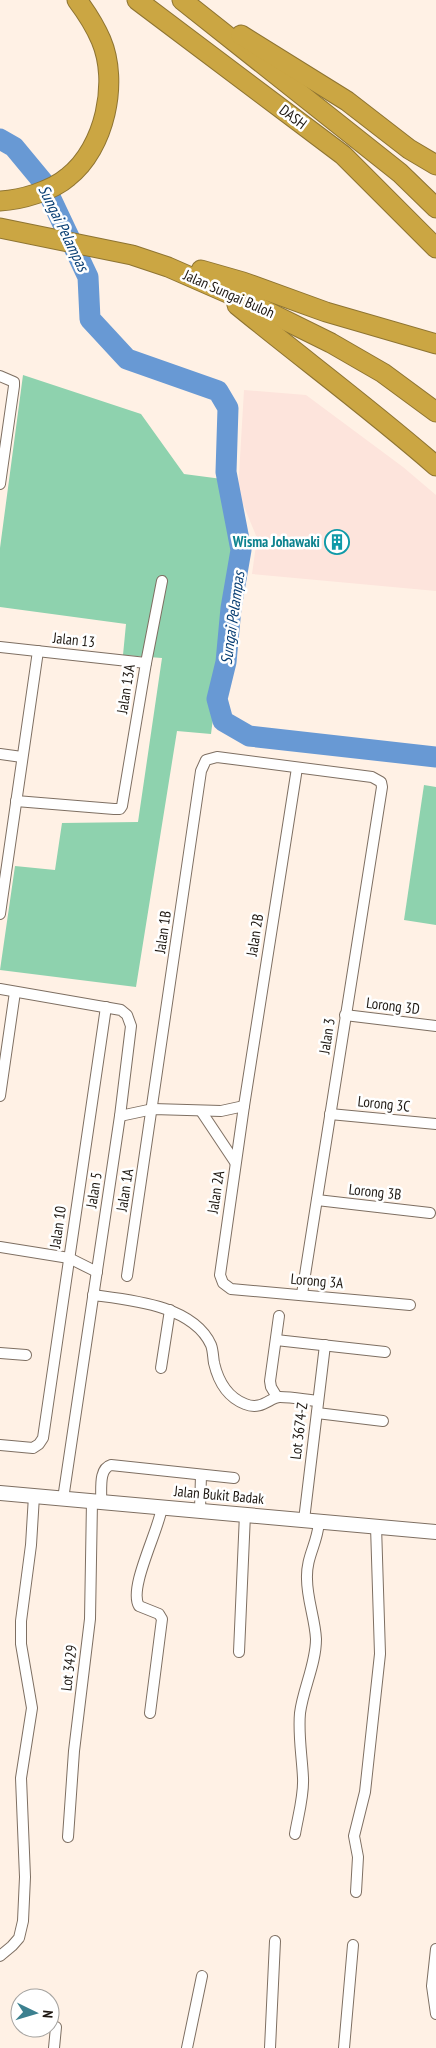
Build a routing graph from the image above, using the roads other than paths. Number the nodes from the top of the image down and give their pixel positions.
1 (77, 0) edge
2 (137, 0) edge
3 (185, 2) edge
4 (436, 165) edge
5 (0, 201) edge
6 (436, 208) edge
7 (9, 230) edge
8 (436, 248) edge
9 (177, 271) junction
10 (215, 287) junction
11 (436, 344) edge
12 (0, 376) edge
13 (429, 406) edge
14 (436, 466) edge
15 (0, 484) edge
16 (162, 581) dead end
17 (0, 647) edge
18 (38, 651) junction
19 (146, 663) junction
20 (0, 754) edge
21 (22, 758) junction
22 (296, 768) junction
23 (16, 801) junction
24 (0, 914) edge
25 (0, 990) edge
26 (15, 992) junction
27 (106, 1007) junction
28 (346, 1015) junction
29 (436, 1026) edge
30 (0, 1096) edge
31 (244, 1106) junction
32 (152, 1109) junction
33 (201, 1112) junction
34 (330, 1114) junction
35 (120, 1116) junction
36 (436, 1124) edge
37 (235, 1162) junction
38 (317, 1200) junction
39 (430, 1213) dead end
40 (0, 1247) edge
41 (69, 1258) junction
42 (97, 1272) junction
43 (127, 1276) dead end
44 (223, 1283) joint
45 (302, 1294) junction
46 (93, 1295) junction
47 (410, 1306) dead end
48 (170, 1310) junction
49 (279, 1316) dead end
50 (276, 1340) junction
51 (325, 1345) junction
52 (385, 1352) dead end
53 (0, 1353) edge
54 (26, 1355) dead end
55 (161, 1368) dead end
56 (277, 1397) junction
57 (318, 1401) junction
58 (317, 1413) junction
59 (383, 1421) dead end
60 (0, 1445) edge
61 (201, 1476) junction
62 (234, 1478) dead end
63 (0, 1493) edge
64 (34, 1496) junction
65 (63, 1499) junction
66 (96, 1502) junction
67 (162, 1507) junction
68 (200, 1510) junction
69 (245, 1514) junction
70 (304, 1520) junction
71 (319, 1521) junction
72 (376, 1526) junction
73 (436, 1532) edge
74 (239, 1652) dead end
75 (150, 1713) dead end
76 (295, 1834) dead end
77 (68, 1837) dead end
78 (356, 1892) dead end
79 (274, 1941) dead end
80 (353, 1945) dead end
81 (436, 1949) edge
82 (0, 1956) edge
83 (202, 1976) dead end
84 (436, 2014) edge
85 (187, 2048) edge
86 (270, 2048) edge
87 (344, 2048) edge

1 - 5 highway
2 - 8 highway, DASH
3 - 4 highway
3 - 6 highway, DASH
7 - 9 highway, Jalan Sungai Buloh
9 - 10 highway, Jalan Sungai Buloh
9 - 11 highway
10 - 13 highway, Jalan Sungai Buloh
10 - 14 highway
12 - 15 street
16 - 19 street, Jalan 13A
17 - 18 street, Jalan 13
18 - 19 street, Jalan 13
18 - 21 street
19 - 23 street, Jalan 13A
20 - 21 street
21 - 23 street
22 - 28 street, Jalan 3
22 - 31 street, Jalan 2B
22 - 32 street, Jalan 1B
23 - 24 street
25 - 26 street, Jalan 5
26 - 27 street, Jalan 5
26 - 30 street
27 - 35 street, Jalan 5
27 - 41 street, Jalan 10
28 - 29 street, Lorong 3D
28 - 34 street, Jalan 3
31 - 33 street
31 - 37 street, Jalan 2A
32 - 33 street
32 - 35 street
32 - 43 street, Jalan 1A
33 - 37 street
34 - 36 street, Lorong 3C
34 - 38 street, Jalan 3
35 - 42 street, Jalan 5
37 - 44 street, Jalan 2A
38 - 39 street, Lorong 3B
38 - 45 street, Jalan 3
40 - 41 street
41 - 42 street
41 - 60 street, Jalan 10
42 - 46 street, Jalan 5
44 - 45 street, Lorong 3A
45 - 47 street, Lorong 3A
46 - 48 street
46 - 65 street, Jalan 5
48 - 55 street
48 - 56 street
49 - 50 street
50 - 51 street
50 - 56 street
51 - 52 street
51 - 57 street, Lot 3674-Z
53 - 54 street
56 - 57 street
57 - 58 street, Lot 3674-Z
58 - 59 street
58 - 70 street, Lot 3674-Z
61 - 62 street, Lot 3429
61 - 66 street, Lot 3429
61 - 68 street
63 - 64 main road, Jalan Bukit Badak
64 - 65 main road, Jalan Bukit Badak
64 - 82 street
65 - 66 main road, Jalan Bukit Badak
66 - 67 main road, Jalan Bukit Badak
66 - 77 street, Lot 3429
67 - 68 main road, Jalan Bukit Badak
67 - 75 street
68 - 69 main road, Jalan Bukit Badak
69 - 70 main road, Jalan Bukit Badak
69 - 74 street
70 - 71 main road, Jalan Bukit Badak
71 - 72 main road, Jalan Bukit Badak
71 - 76 street
72 - 73 main road, Jalan Bukit Badak
72 - 78 street
79 - 86 street
80 - 87 street
81 - 84 street
83 - 85 street

